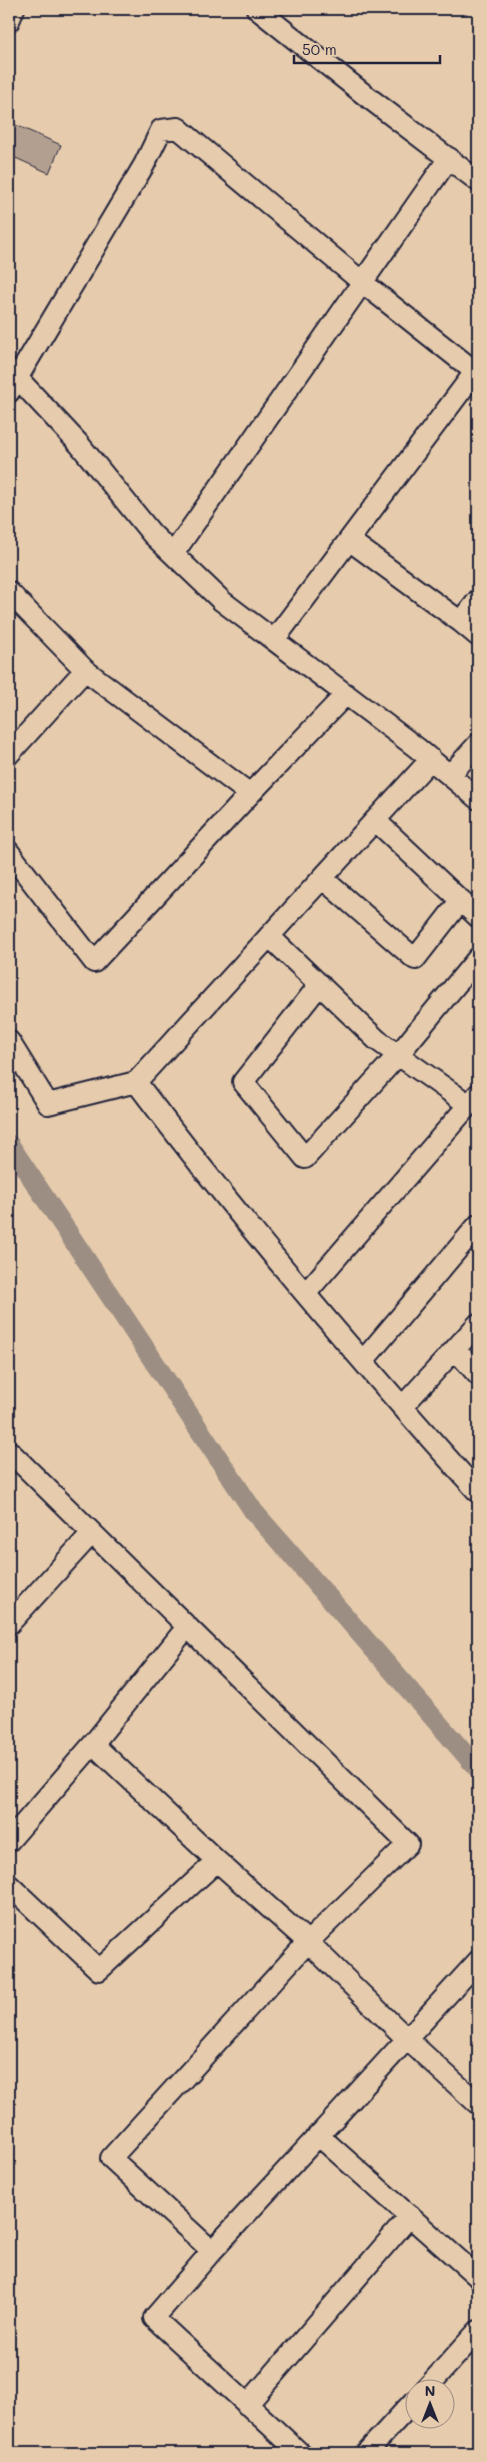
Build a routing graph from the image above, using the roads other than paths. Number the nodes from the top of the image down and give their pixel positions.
1 (14, 9) edge
2 (258, 9) edge
3 (9, 21) edge
4 (449, 158) junction
5 (478, 181) edge
6 (362, 282) junction
7 (477, 373) edge
8 (12, 380) edge
9 (349, 540) junction
10 (173, 554) junction
11 (9, 592) edge
12 (478, 600) edge
13 (461, 622) junction
14 (478, 636) edge
15 (274, 640) junction
16 (85, 670) junction
17 (346, 694) junction
18 (478, 744) edge
19 (9, 754) edge
20 (431, 759) junction
21 (450, 775) junction
22 (250, 794) junction
23 (478, 799) edge
24 (375, 820) junction
25 (9, 852) edge
26 (322, 878) junction
27 (461, 900) junction
28 (478, 917) edge
29 (269, 936) junction
30 (478, 958) edge
31 (320, 984) junction
32 (9, 1041) edge
33 (398, 1055) junction
34 (136, 1082) junction
35 (474, 1100) edge
36 (478, 1225) edge
37 (306, 1294) junction
38 (478, 1324) edge
39 (455, 1348) junction
40 (363, 1362) junction
41 (478, 1375) edge
42 (402, 1407) junction
43 (9, 1451) edge
44 (478, 1492) edge
45 (92, 1534) junction
46 (9, 1624) edge
47 (187, 1627) junction
48 (93, 1744) junction
49 (9, 1841) edge
50 (217, 1860) junction
51 (9, 1885) edge
52 (308, 1942) junction
53 (478, 1962) edge
54 (407, 2039) junction
55 (478, 2104) edge
56 (318, 2136) junction
57 (410, 2216) junction
58 (212, 2251) junction
59 (478, 2277) edge
60 (478, 2331) edge
61 (434, 2380) edge
62 (247, 2405) junction
63 (404, 2412) edge
64 (300, 2453) edge
65 (366, 2453) edge

1 - 3 street
2 - 4 street
4 - 5 street
4 - 6 street
6 - 7 street
6 - 8 street
6 - 10 street
7 - 9 street
8 - 10 street
9 - 13 street
9 - 15 street
10 - 15 street
11 - 16 street
12 - 13 street
13 - 14 street
15 - 17 street
16 - 19 street
16 - 22 street
17 - 20 street
17 - 22 street
18 - 21 street
20 - 21 street
20 - 24 street
21 - 23 street
22 - 25 street
24 - 26 street
24 - 27 street
26 - 27 street
26 - 29 street
27 - 28 street
29 - 31 street
29 - 34 street
30 - 33 street
31 - 33 street
31 - 33 street
32 - 34 street
33 - 35 street
34 - 37 street
35 - 37 street
36 - 40 street
37 - 40 street
38 - 39 street
39 - 41 street
39 - 42 street
40 - 42 street
42 - 44 street
43 - 45 street
45 - 46 street
45 - 47 street
47 - 48 street
47 - 52 street
48 - 49 street
48 - 50 street
50 - 51 street
50 - 52 street
52 - 54 street
52 - 58 street
53 - 54 street
54 - 55 street
54 - 56 street
56 - 57 street
56 - 58 street
57 - 59 street
57 - 62 street
58 - 62 street
60 - 61 street
62 - 64 street
63 - 65 street

